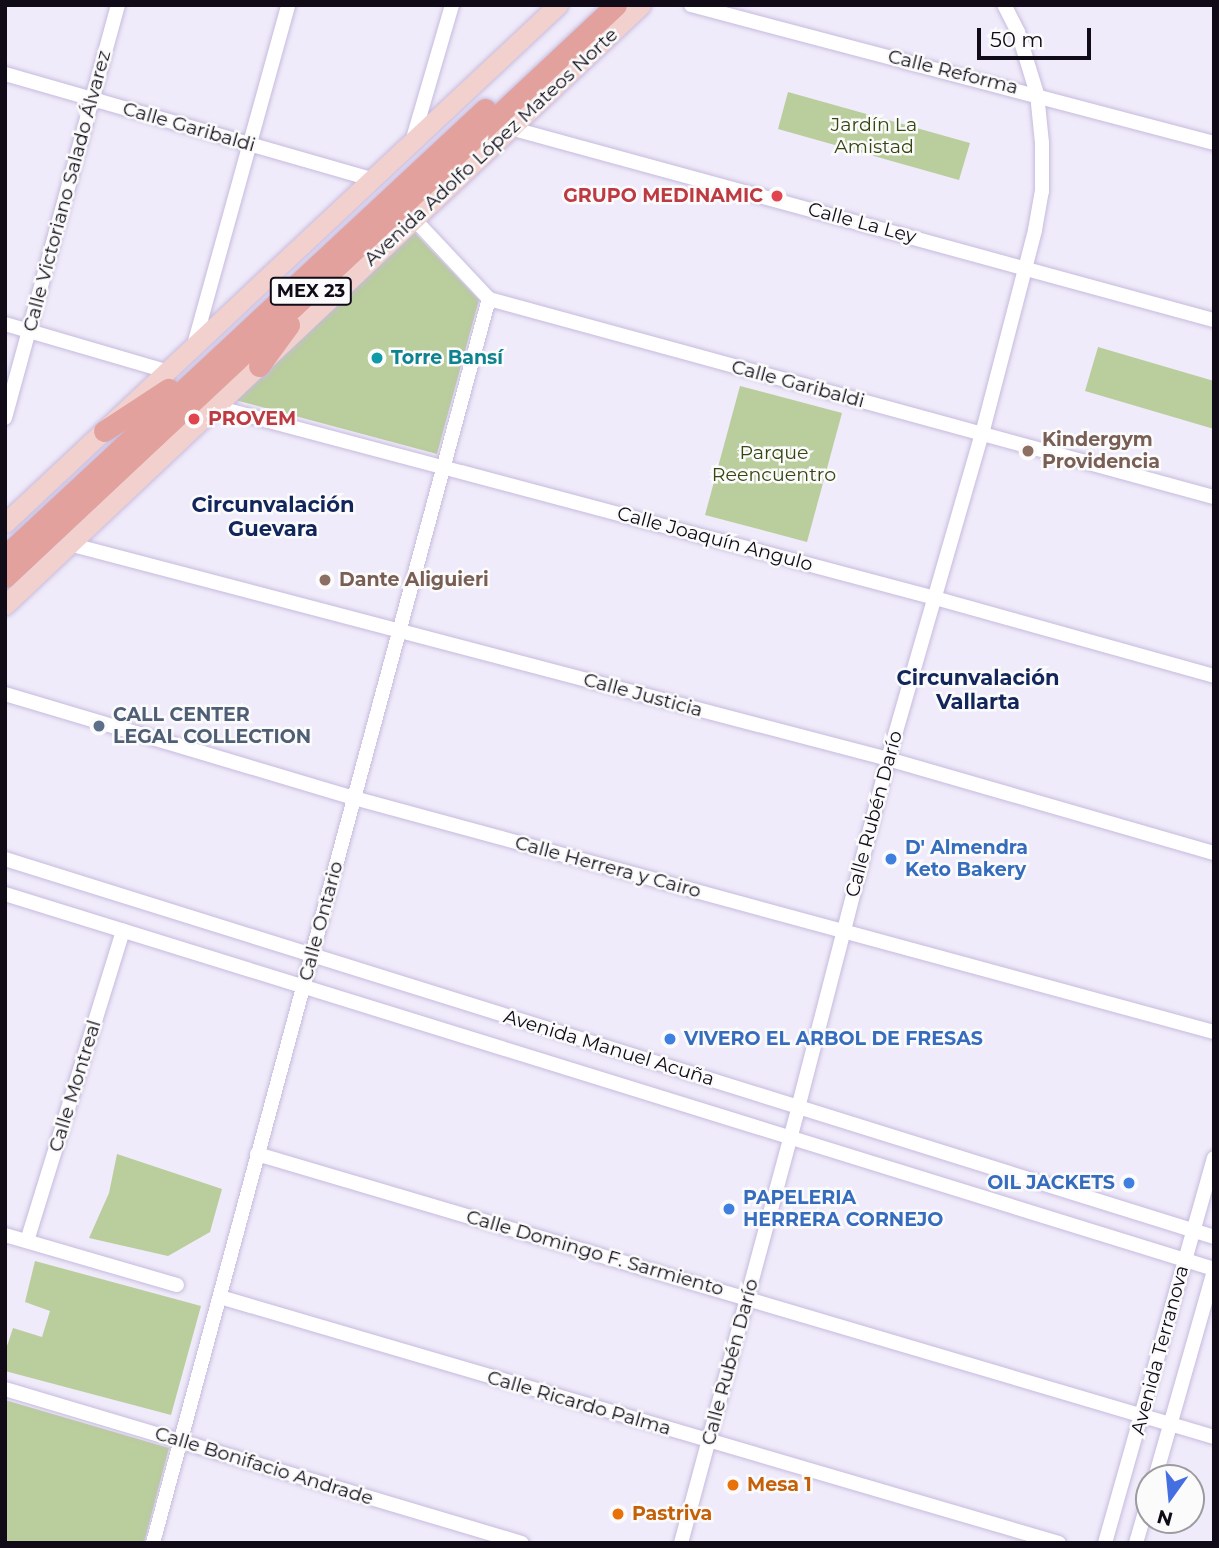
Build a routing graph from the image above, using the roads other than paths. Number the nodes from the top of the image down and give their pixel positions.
1 (118, 5) edge
2 (288, 5) edge
3 (452, 5) edge
4 (558, 5) edge
5 (597, 5) edge
6 (617, 5) edge
7 (641, 5) edge
8 (691, 5) edge
9 (1004, 5) edge
10 (5, 74) edge
11 (1037, 94) junction
12 (92, 99) junction
13 (510, 128) junction
14 (412, 142) junction
15 (1214, 143) edge
16 (249, 145) junction
17 (372, 179) junction
18 (414, 219) junction
19 (1026, 268) junction
20 (326, 278) junction
21 (489, 299) junction
22 (1214, 320) edge
23 (5, 324) edge
24 (29, 331) junction
25 (194, 347) junction
26 (216, 357) junction
27 (259, 366) junction
28 (166, 371) junction
29 (215, 407) junction
30 (5, 418) edge
31 (104, 431) junction
32 (982, 434) junction
33 (444, 467) junction
34 (1214, 497) edge
35 (5, 523) edge
36 (69, 544) junction
37 (5, 556) edge
38 (5, 578) edge
39 (935, 598) junction
40 (5, 605) edge
41 (399, 631) junction
42 (1214, 676) edge
43 (5, 694) edge
44 (888, 759) junction
45 (354, 798) junction
46 (1214, 853) edge
47 (5, 859) edge
48 (5, 894) edge
49 (844, 930) junction
50 (123, 931) junction
51 (312, 954) junction
52 (302, 987) junction
53 (1214, 1032) edge
54 (798, 1108) junction
55 (789, 1139) junction
56 (257, 1154) junction
57 (1214, 1158) edge
58 (1193, 1231) junction
59 (5, 1235) edge
60 (1214, 1237) edge
61 (27, 1241) junction
62 (1185, 1260) junction
63 (1214, 1270) edge
64 (177, 1285) dead end
65 (219, 1297) junction
66 (747, 1298) junction
67 (5, 1390) edge
68 (1142, 1416) junction
69 (1170, 1424) junction
70 (1214, 1437) edge
71 (709, 1441) junction
72 (181, 1442) junction
73 (1159, 1464) edge
74 (153, 1543) edge
75 (522, 1543) edge
76 (681, 1543) edge
77 (1059, 1543) edge
78 (1105, 1543) edge

1 - 12 street, Calle Victoriano Salado Álvarez
2 - 16 street
3 - 14 street
4 - 14 main road
5 - 26 main road, Avenida Adolfo López Mateos Norte / MEX 23
6 - 20 main road, Avenida Adolfo López Mateos Norte / MEX 23
7 - 13 main road, Avenida Adolfo López Mateos Norte
8 - 11 street, Calle Reforma
9 - 11 street, Calle Rubén Darío
10 - 12 street, Calle Garibaldi
11 - 15 street, Calle Reforma
11 - 19 street, Calle Rubén Darío
12 - 16 street, Calle Garibaldi
12 - 24 street, Calle Victoriano Salado Álvarez
13 - 18 main road, Avenida Adolfo López Mateos Norte
13 - 19 street, Calle La Ley
14 - 17 main road
16 - 17 street, Calle Garibaldi
16 - 25 street
17 - 25 main road
18 - 21 street
18 - 27 main road, Avenida Adolfo López Mateos Norte
19 - 22 street, Calle La Ley
19 - 32 street, Calle Rubén Darío
20 - 27 main road
20 - 38 main road, Avenida Adolfo López Mateos Norte / MEX 23
21 - 32 street, Calle Garibaldi
21 - 33 street, Calle Ontario
23 - 24 street
24 - 28 street
24 - 30 street, Calle Victoriano Salado Álvarez
25 - 28 main road
26 - 31 main road
26 - 37 main road, Avenida Adolfo López Mateos Norte / MEX 23
27 - 29 main road, Avenida Adolfo López Mateos Norte
28 - 31 main road
29 - 33 street, Calle Joaquín Angulo
29 - 36 main road, Avenida Adolfo López Mateos Norte
31 - 35 main road
32 - 34 street, Calle Garibaldi
32 - 39 street, Calle Rubén Darío
33 - 39 street, Calle Joaquín Angulo
33 - 41 street, Calle Ontario
36 - 40 main road, Avenida Adolfo López Mateos Norte
36 - 41 street, Calle Justicia
39 - 42 street, Calle Joaquín Angulo
39 - 44 street, Calle Rubén Darío
41 - 44 street, Calle Justicia
41 - 45 street, Calle Ontario
43 - 45 street, Calle Herrera y Cairo
44 - 46 street, Calle Justicia
44 - 49 street, Calle Rubén Darío
45 - 49 street, Calle Herrera y Cairo
45 - 51 street, Calle Ontario
47 - 51 street, Avenida Manuel Acuña
48 - 50 street, Avenida Manuel Acuña
49 - 53 street, Calle Herrera y Cairo
49 - 54 street, Calle Rubén Darío
50 - 52 street, Avenida Manuel Acuña
50 - 61 street, Calle Montreal
51 - 52 street, Calle Ontario
51 - 54 street, Avenida Manuel Acuña
52 - 55 street, Avenida Manuel Acuña
52 - 56 street, Calle Ontario
54 - 55 street, Calle Rubén Darío
54 - 58 street, Avenida Manuel Acuña
55 - 62 street, Avenida Manuel Acuña
55 - 66 street, Calle Rubén Darío
56 - 65 street, Calle Ontario
56 - 66 street, Calle Domingo F. Sarmiento
57 - 58 street, Avenida Terranova
58 - 60 street, Avenida Manuel Acuña
58 - 62 street, Avenida Terranova
59 - 61 street
61 - 64 street
62 - 63 street, Avenida Manuel Acuña
62 - 68 street, Avenida Terranova
63 - 69 street, Avenida Terranova
65 - 71 street, Calle Ricardo Palma
65 - 72 street, Calle Ontario
66 - 68 street, Calle Domingo F. Sarmiento
66 - 71 street, Calle Rubén Darío
67 - 72 street, Calle Bonifacio Andrade
68 - 69 street, Calle Domingo F. Sarmiento
68 - 78 street, Avenida Terranova
69 - 70 street, Calle Domingo F. Sarmiento
69 - 73 street, Avenida Terranova
71 - 76 street, Calle Rubén Darío
71 - 77 street, Calle Ricardo Palma
72 - 74 street, Calle Ontario
72 - 75 street, Calle Bonifacio Andrade

